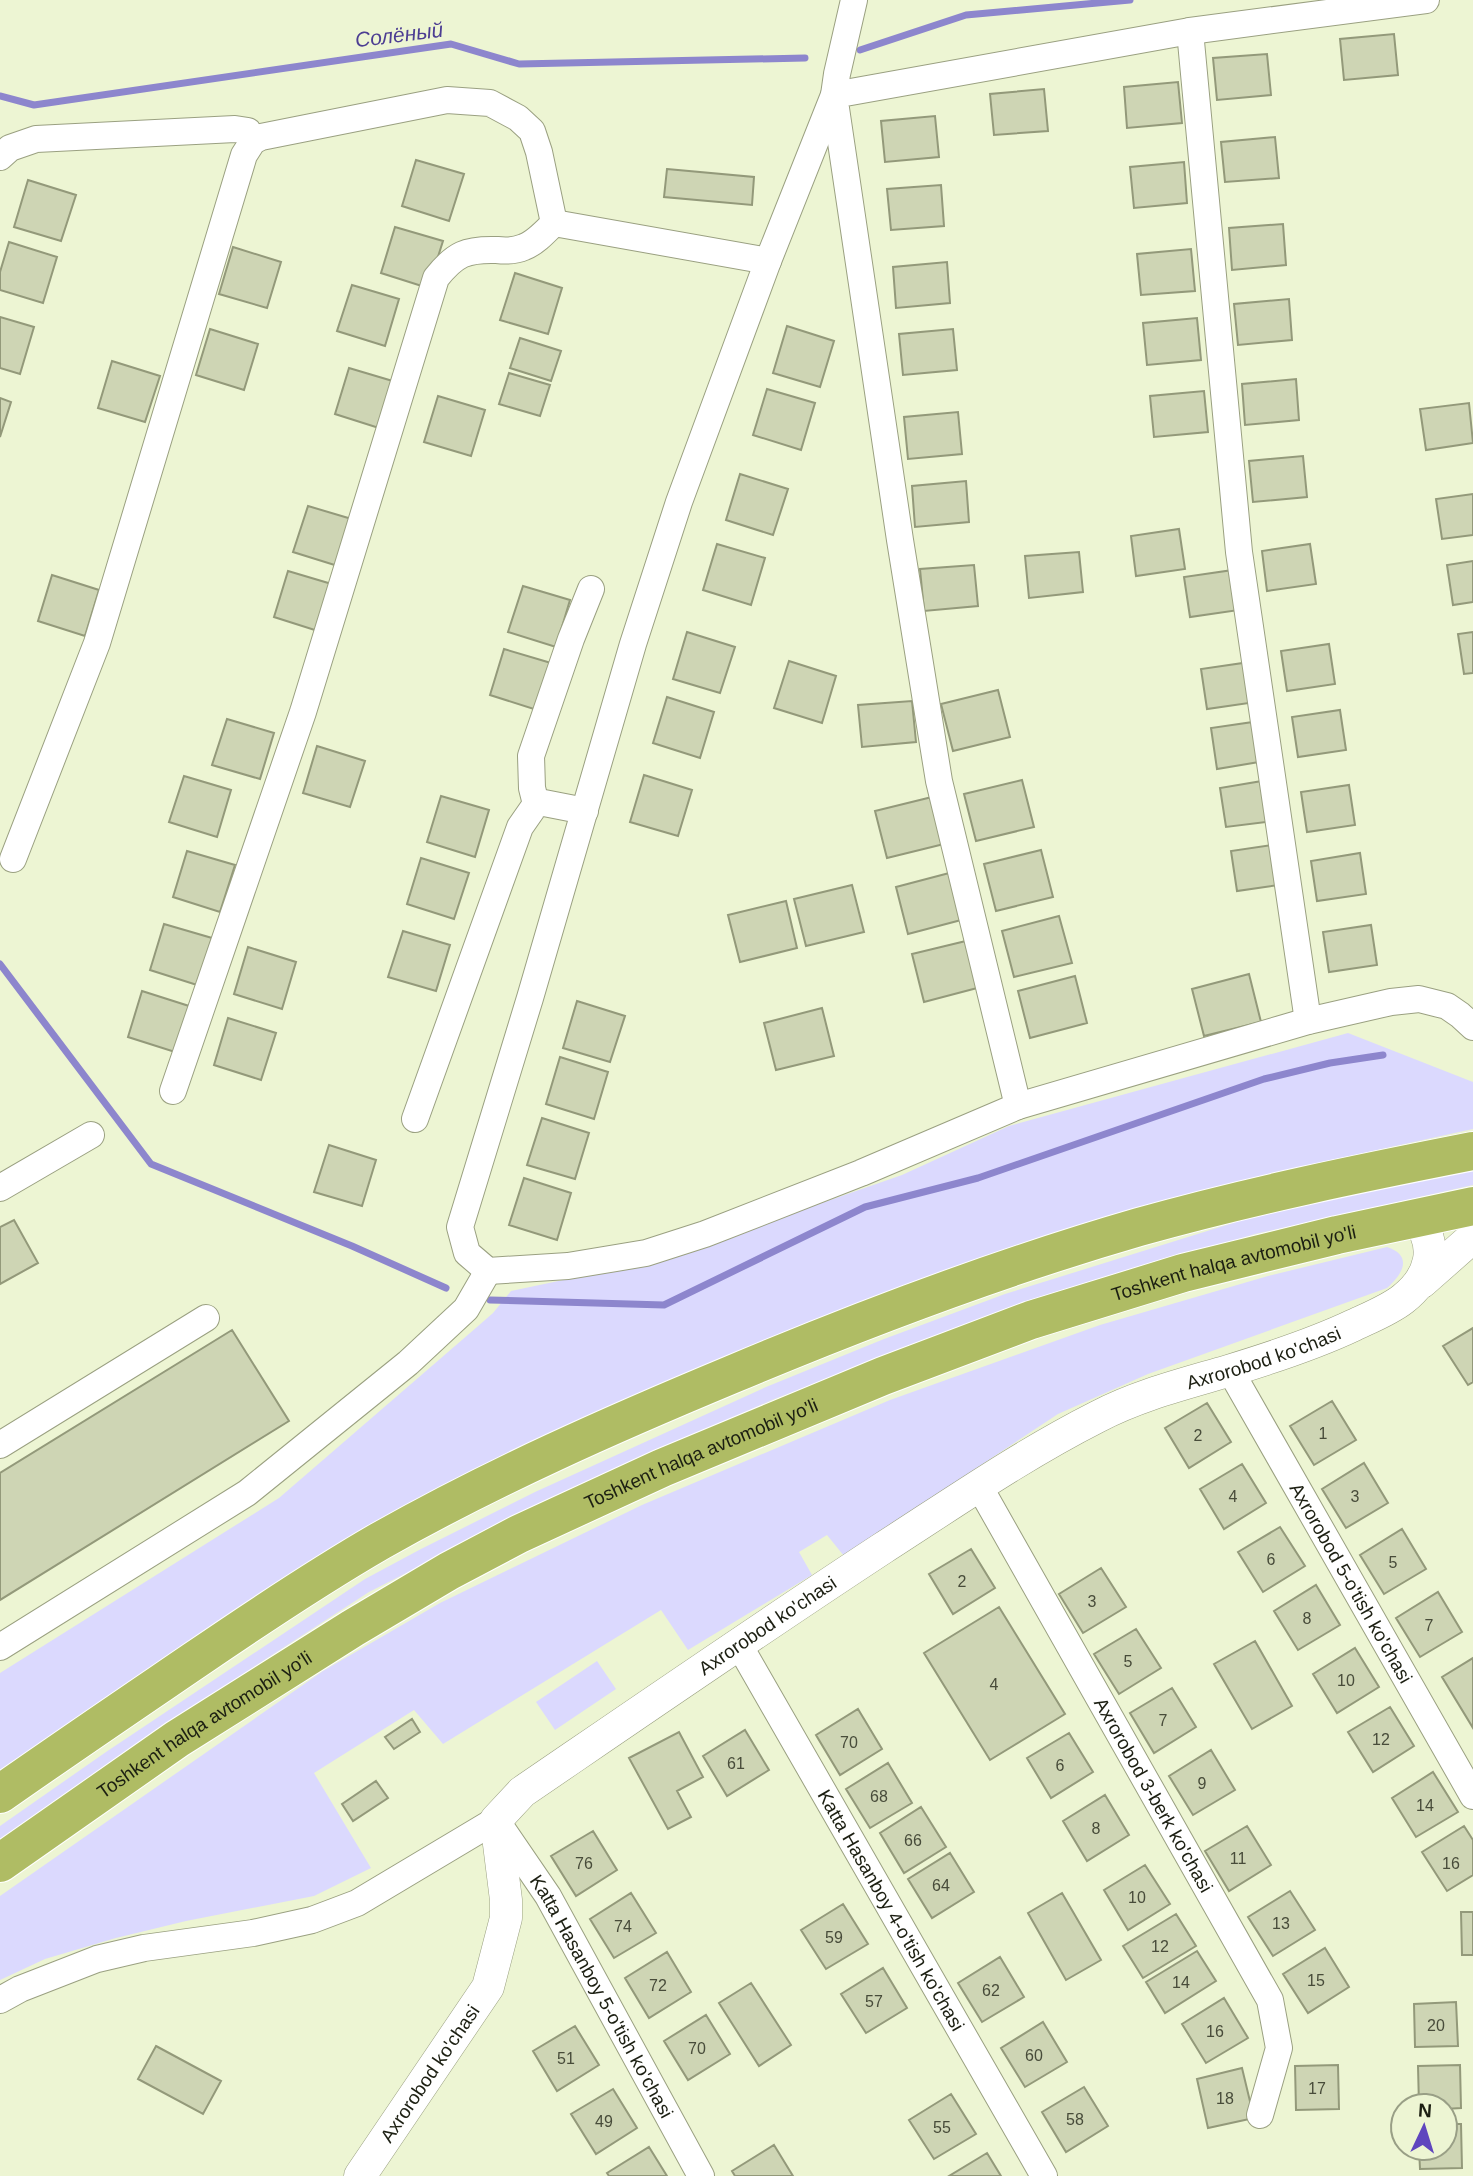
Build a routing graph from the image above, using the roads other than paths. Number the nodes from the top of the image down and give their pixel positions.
1 (854, 0) edge
2 (1426, 0) edge
3 (1190, 31) junction
4 (834, 94) junction
5 (253, 141) junction
6 (3, 149) edge
7 (554, 223) junction
8 (768, 261) junction
9 (591, 589) dead end
10 (536, 804) junction
11 (585, 811) junction
12 (13, 859) dead end
13 (1308, 1021) junction
14 (1473, 1027) edge
15 (173, 1091) dead end
16 (1018, 1106) junction
17 (415, 1119) dead end
18 (91, 1135) dead end
19 (1473, 1151) edge
20 (0, 1188) edge
21 (1473, 1206) edge
22 (1415, 1217) junction
23 (1473, 1237) edge
24 (488, 1271) junction
25 (1414, 1289) junction
26 (206, 1318) dead end
27 (1230, 1370) junction
28 (0, 1445) edge
29 (979, 1486) junction
30 (738, 1643) junction
31 (0, 1647) edge
32 (0, 1794) edge
33 (1473, 1796) edge
34 (496, 1820) junction
35 (0, 1863) edge
36 (0, 2000) edge
37 (1260, 2115) dead end
38 (360, 2176) edge
39 (701, 2176) edge
40 (1044, 2176) edge

1 - 4 street
2 - 3 street
3 - 4 street
3 - 13 street
4 - 8 street
4 - 16 street
5 - 6 street
5 - 7 street
5 - 12 street
7 - 8 street
7 - 15 street
8 - 11 street
9 - 10 street
10 - 11 street
10 - 17 street
11 - 24 street
13 - 14 street
13 - 16 street
16 - 24 street
18 - 20 street
19 - 32 highway
21 - 22 highway, Toshkent halqa avtomobil yo'li
22 - 25 street, Axrorobod ko'chasi
22 - 35 highway, Toshkent halqa avtomobil yo'li
23 - 25 street, Axrorobod ko'chasi
24 - 31 street
25 - 27 street, Axrorobod ko'chasi
26 - 28 street
27 - 29 street, Axrorobod ko'chasi
27 - 33 street, Axrorobod 5-o'tish ko'chasi
29 - 30 street, Axrorobod ko'chasi
29 - 37 street, Axrorobod 3-berk ko'chasi
30 - 34 street, Axrorobod ko'chasi
30 - 40 street, Katta Hasanboy 4-o'tish ko'chasi
34 - 36 street
34 - 38 street, Axrorobod ko'chasi
34 - 39 street, Katta Hasanboy 5-o'tish ko'chasi

